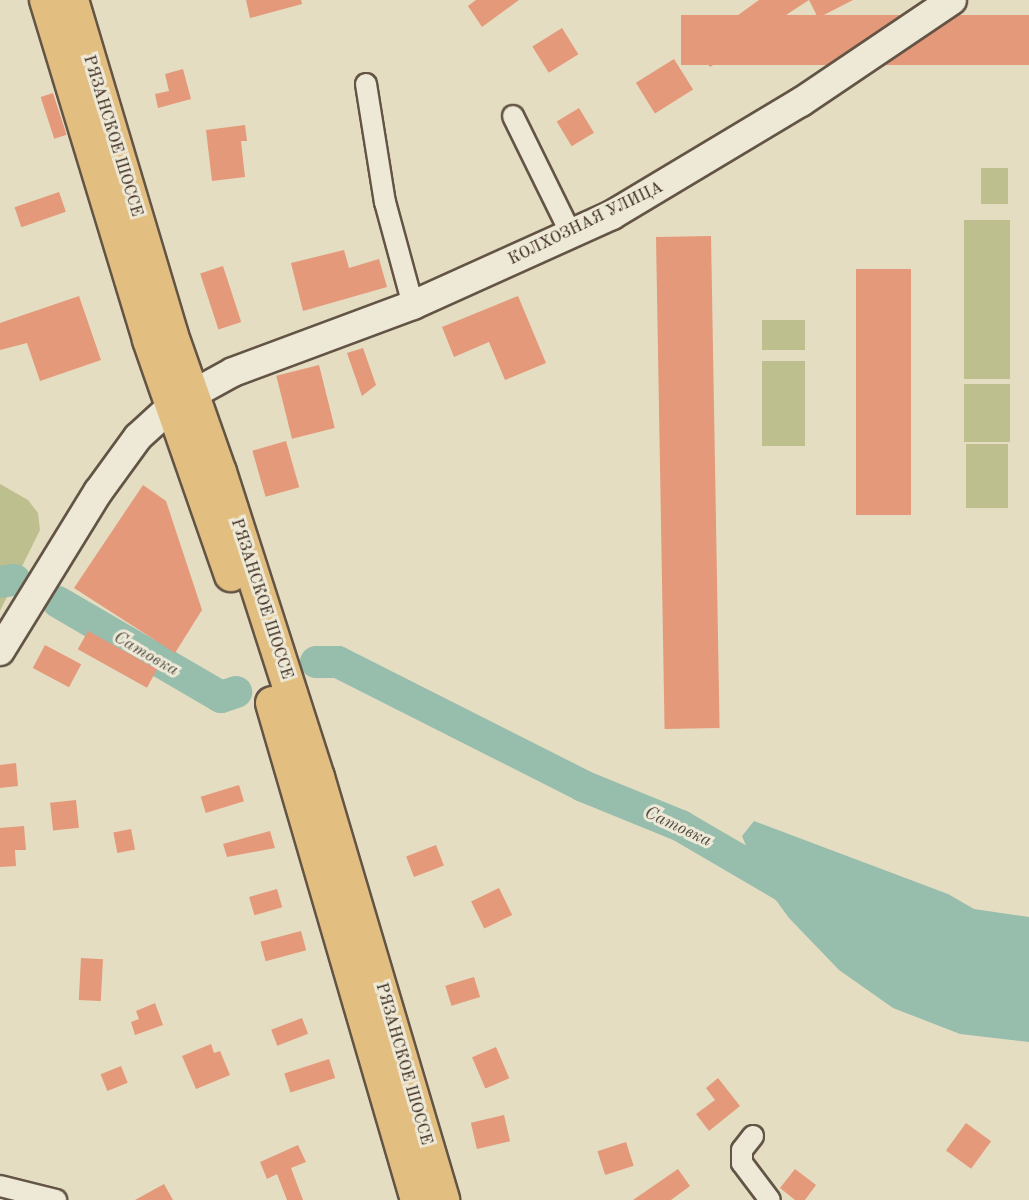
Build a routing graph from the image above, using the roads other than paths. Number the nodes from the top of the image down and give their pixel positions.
1 (46, 0) edge
2 (72, 0) edge
3 (952, 0) edge
4 (366, 84) dead end
5 (513, 116) dead end
6 (571, 234) junction
7 (414, 305) junction
8 (182, 398) junction
9 (0, 651) edge
10 (753, 1136) dead end
11 (0, 1186) edge
12 (56, 1200) edge
13 (417, 1200) edge
14 (443, 1200) edge
15 (770, 1200) edge

1 - 8 main road, РЯЗАНСКОЕ ШОССЕ
2 - 8 main road, РЯЗАНСКОЕ ШОССЕ
3 - 6 main road, КОЛХОЗНАЯ УЛИЦА
4 - 7 street
5 - 6 street
6 - 7 main road, КОЛХОЗНАЯ УЛИЦА
7 - 8 main road, КОЛХОЗНАЯ УЛИЦА
8 - 9 main road, КОЛХОЗНАЯ УЛИЦА
8 - 13 main road, РЯЗАНСКОЕ ШОССЕ
8 - 14 main road, РЯЗАНСКОЕ ШОССЕ
10 - 15 street
11 - 12 street

